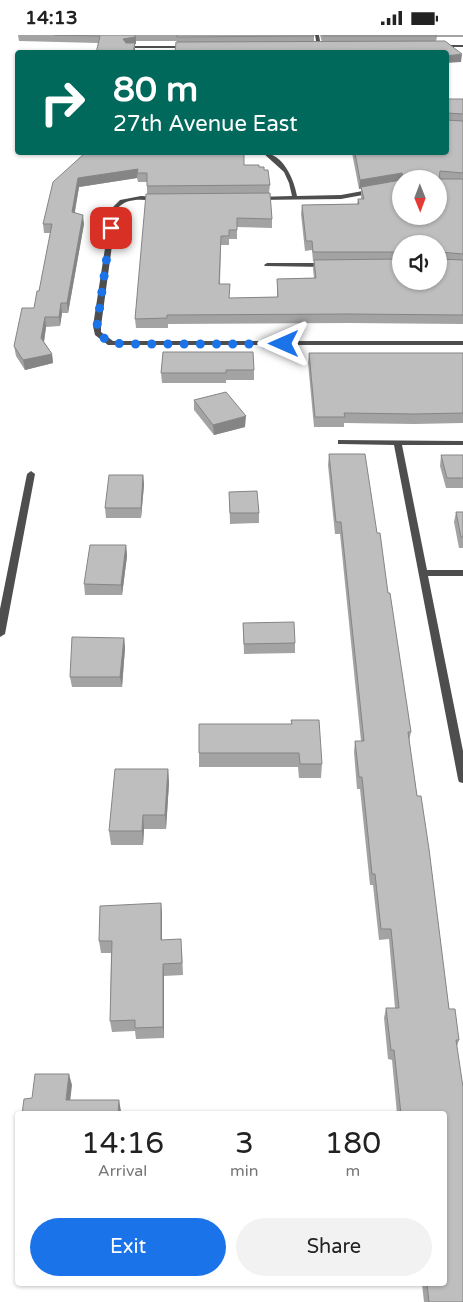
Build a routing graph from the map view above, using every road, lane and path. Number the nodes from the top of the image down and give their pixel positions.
1 (317, 35) edge
2 (311, 46) edge
3 (319, 46) junction
4 (329, 46) edge
5 (434, 46) edge
6 (463, 46) edge
7 (127, 47) edge
8 (195, 47) edge
9 (267, 155) edge
10 (392, 189) edge
11 (172, 199) edge
12 (250, 199) edge
13 (295, 199) junction
14 (267, 265) dead end
15 (334, 265) edge
16 (463, 343) edge
17 (340, 442) dead end
18 (398, 443) junction
19 (463, 443) edge
20 (31, 474) dead end
21 (424, 573) junction
22 (463, 573) edge
23 (0, 633) edge
24 (463, 779) edge

1 - 3 street
2 - 3 street
3 - 4 street
5 - 6 street
7 - 8 street
9 - 13 street
10 - 13 street
11 - 16 street
12 - 13 street
14 - 15 street
17 - 18 street
18 - 19 street
18 - 21 street
20 - 23 street
21 - 22 street
21 - 24 street

